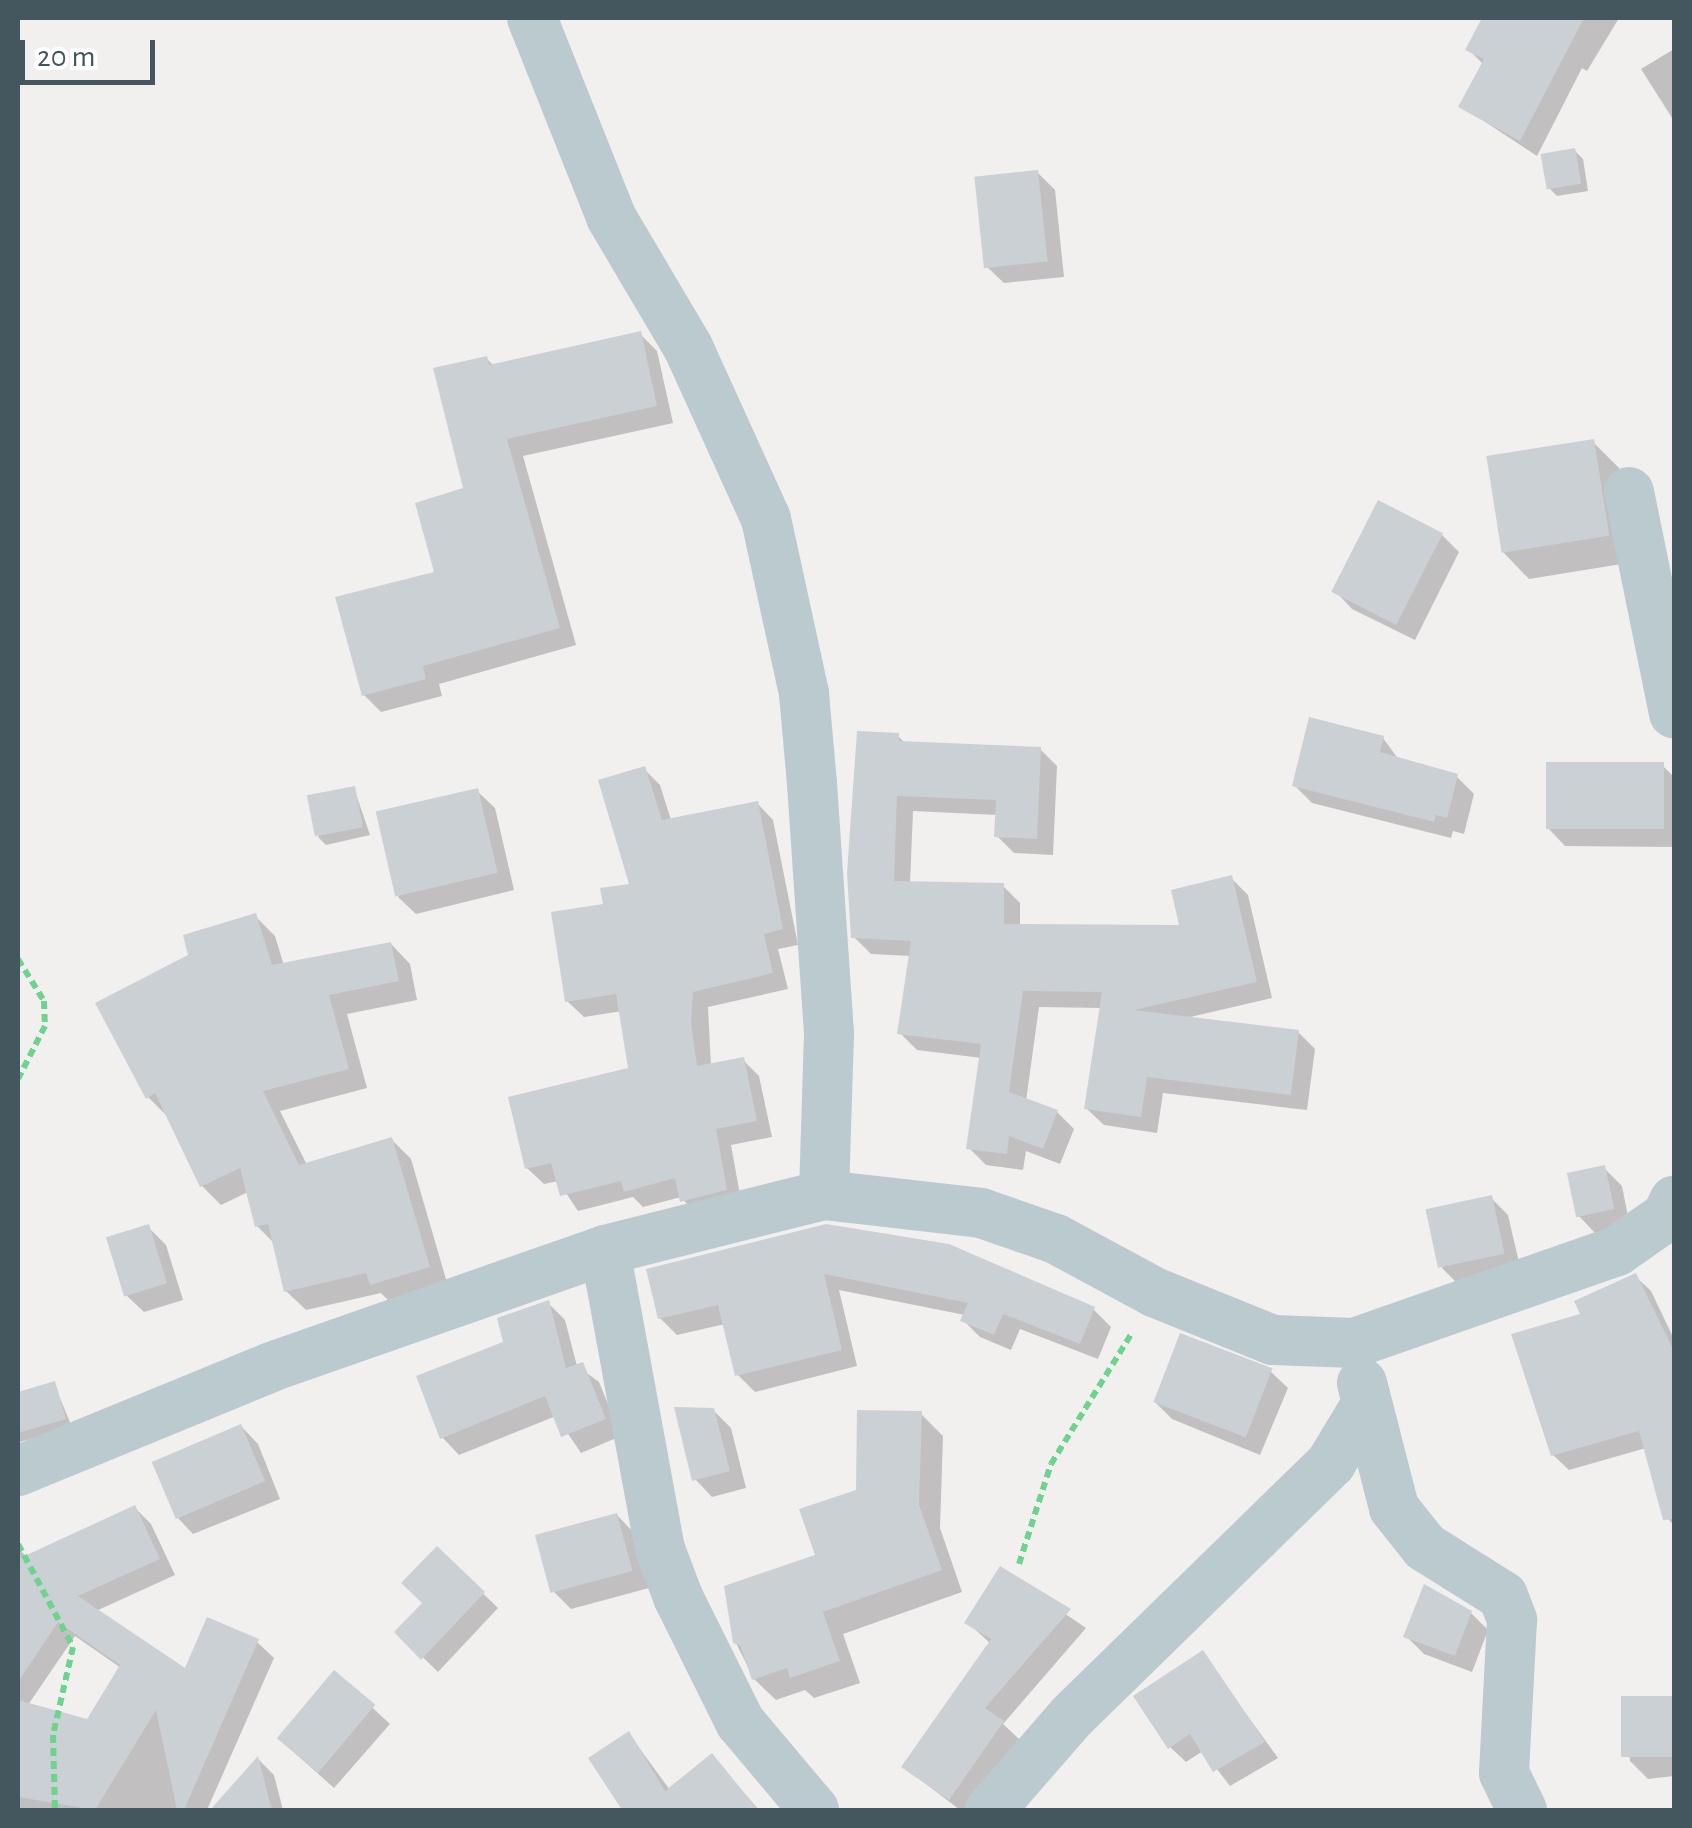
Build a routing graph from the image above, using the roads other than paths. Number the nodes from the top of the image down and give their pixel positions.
1 (532, 18) edge
2 (1630, 492) dead end
3 (1674, 712) edge
4 (824, 1195) junction
5 (1674, 1201) edge
6 (604, 1250) junction
7 (1354, 1343) junction
8 (1366, 1405) junction
9 (18, 1471) edge
10 (814, 1810) edge
11 (990, 1810) edge
12 (1522, 1810) edge

1 - 4 street
2 - 3 street
4 - 6 street
4 - 7 street
5 - 7 street
6 - 9 street
6 - 10 street
7 - 8 street
8 - 11 street
8 - 12 street

